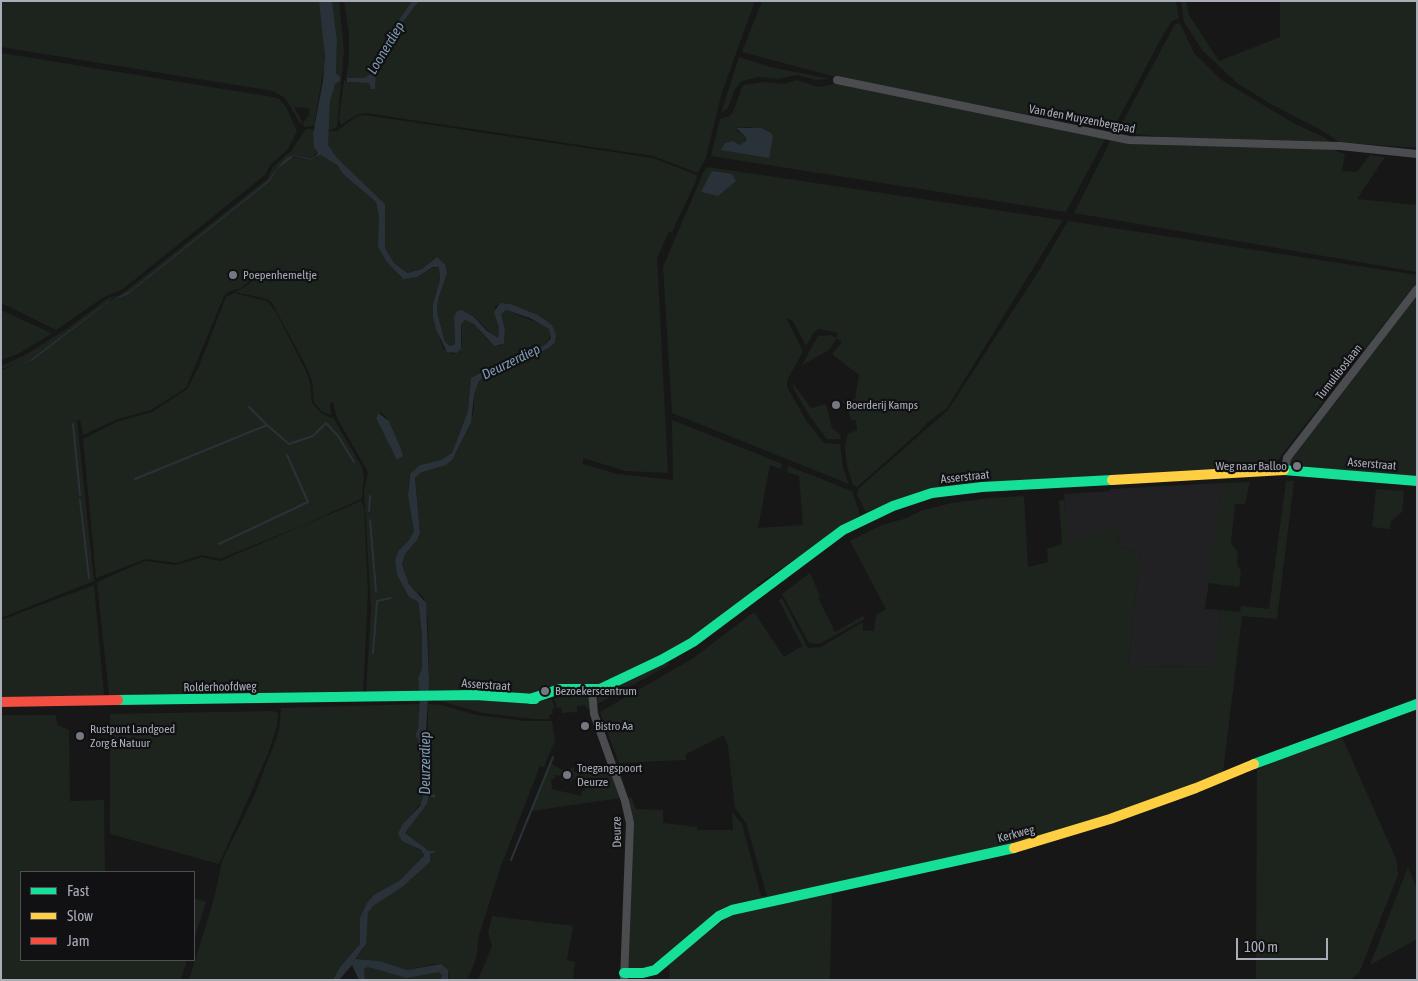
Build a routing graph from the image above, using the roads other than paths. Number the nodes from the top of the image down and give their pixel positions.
1 (837, 80) dead end
2 (1417, 154) edge
3 (1417, 289) edge
4 (1285, 470) junction
5 (1417, 481) edge
6 (592, 691) junction
7 (436, 696) joint
8 (1, 702) edge
9 (1417, 704) edge
10 (624, 976) edge

1 - 2 street, Van den Muyzenbergpad
3 - 4 street, Tumuliboslaan
4 - 5 main road, Asserstraat
4 - 6 main road, Asserstraat
6 - 7 main road, Asserstraat
6 - 10 street, Deurze
7 - 8 main road, Rolderhoofdweg
9 - 10 main road, Kerkweg

